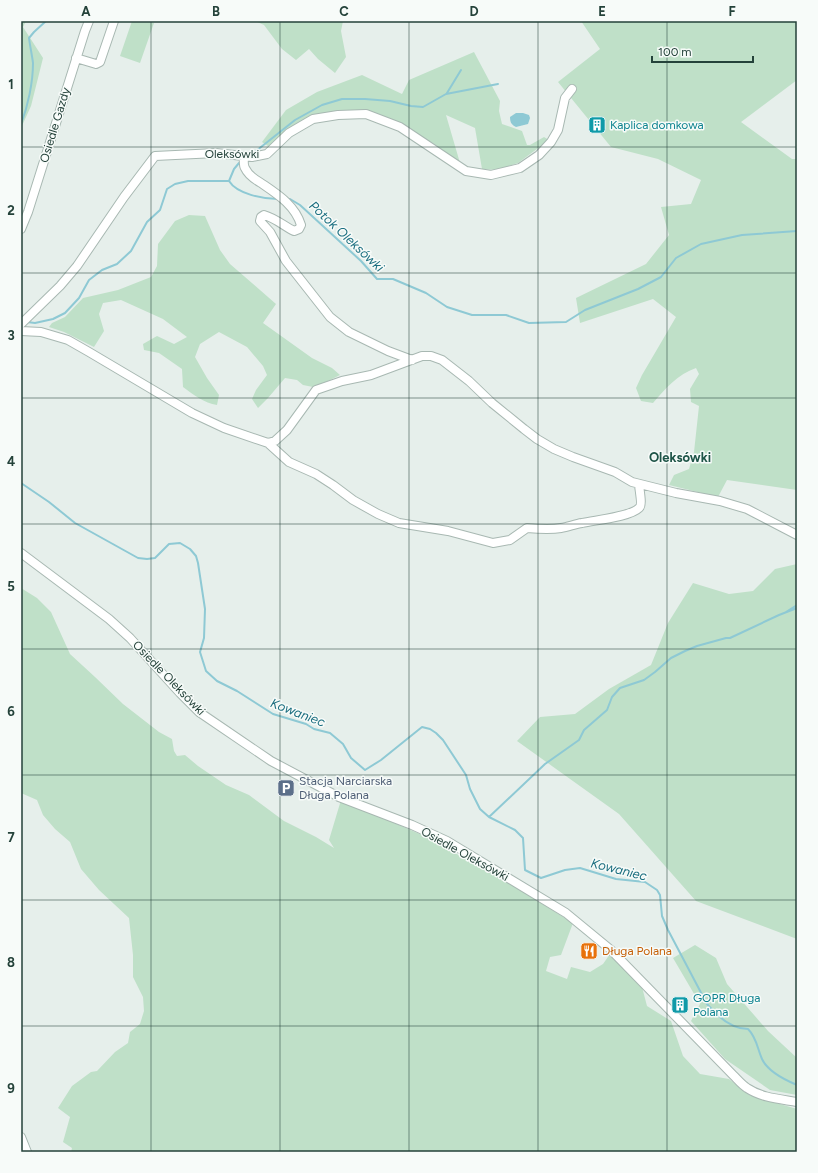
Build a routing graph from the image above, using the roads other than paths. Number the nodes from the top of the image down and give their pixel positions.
1 (89, 21) edge
2 (114, 21) edge
3 (76, 58) junction
4 (572, 89) dead end
5 (244, 156) junction
6 (21, 229) edge
7 (21, 324) edge
8 (21, 330) edge
9 (412, 360) junction
10 (268, 444) junction
11 (639, 484) junction
12 (797, 535) edge
13 (21, 553) edge
14 (797, 1102) edge
15 (21, 1137) edge
16 (27, 1152) edge

1 - 3 street, Osiedle Gazdy
2 - 3 street
3 - 6 street, Osiedle Gazdy
4 - 5 street, Oleksówki
5 - 7 street, Oleksówki
5 - 9 street
8 - 10 street
9 - 10 street
9 - 11 street
10 - 11 street
11 - 12 street
13 - 14 street, Osiedle Oleksówki
15 - 16 street

